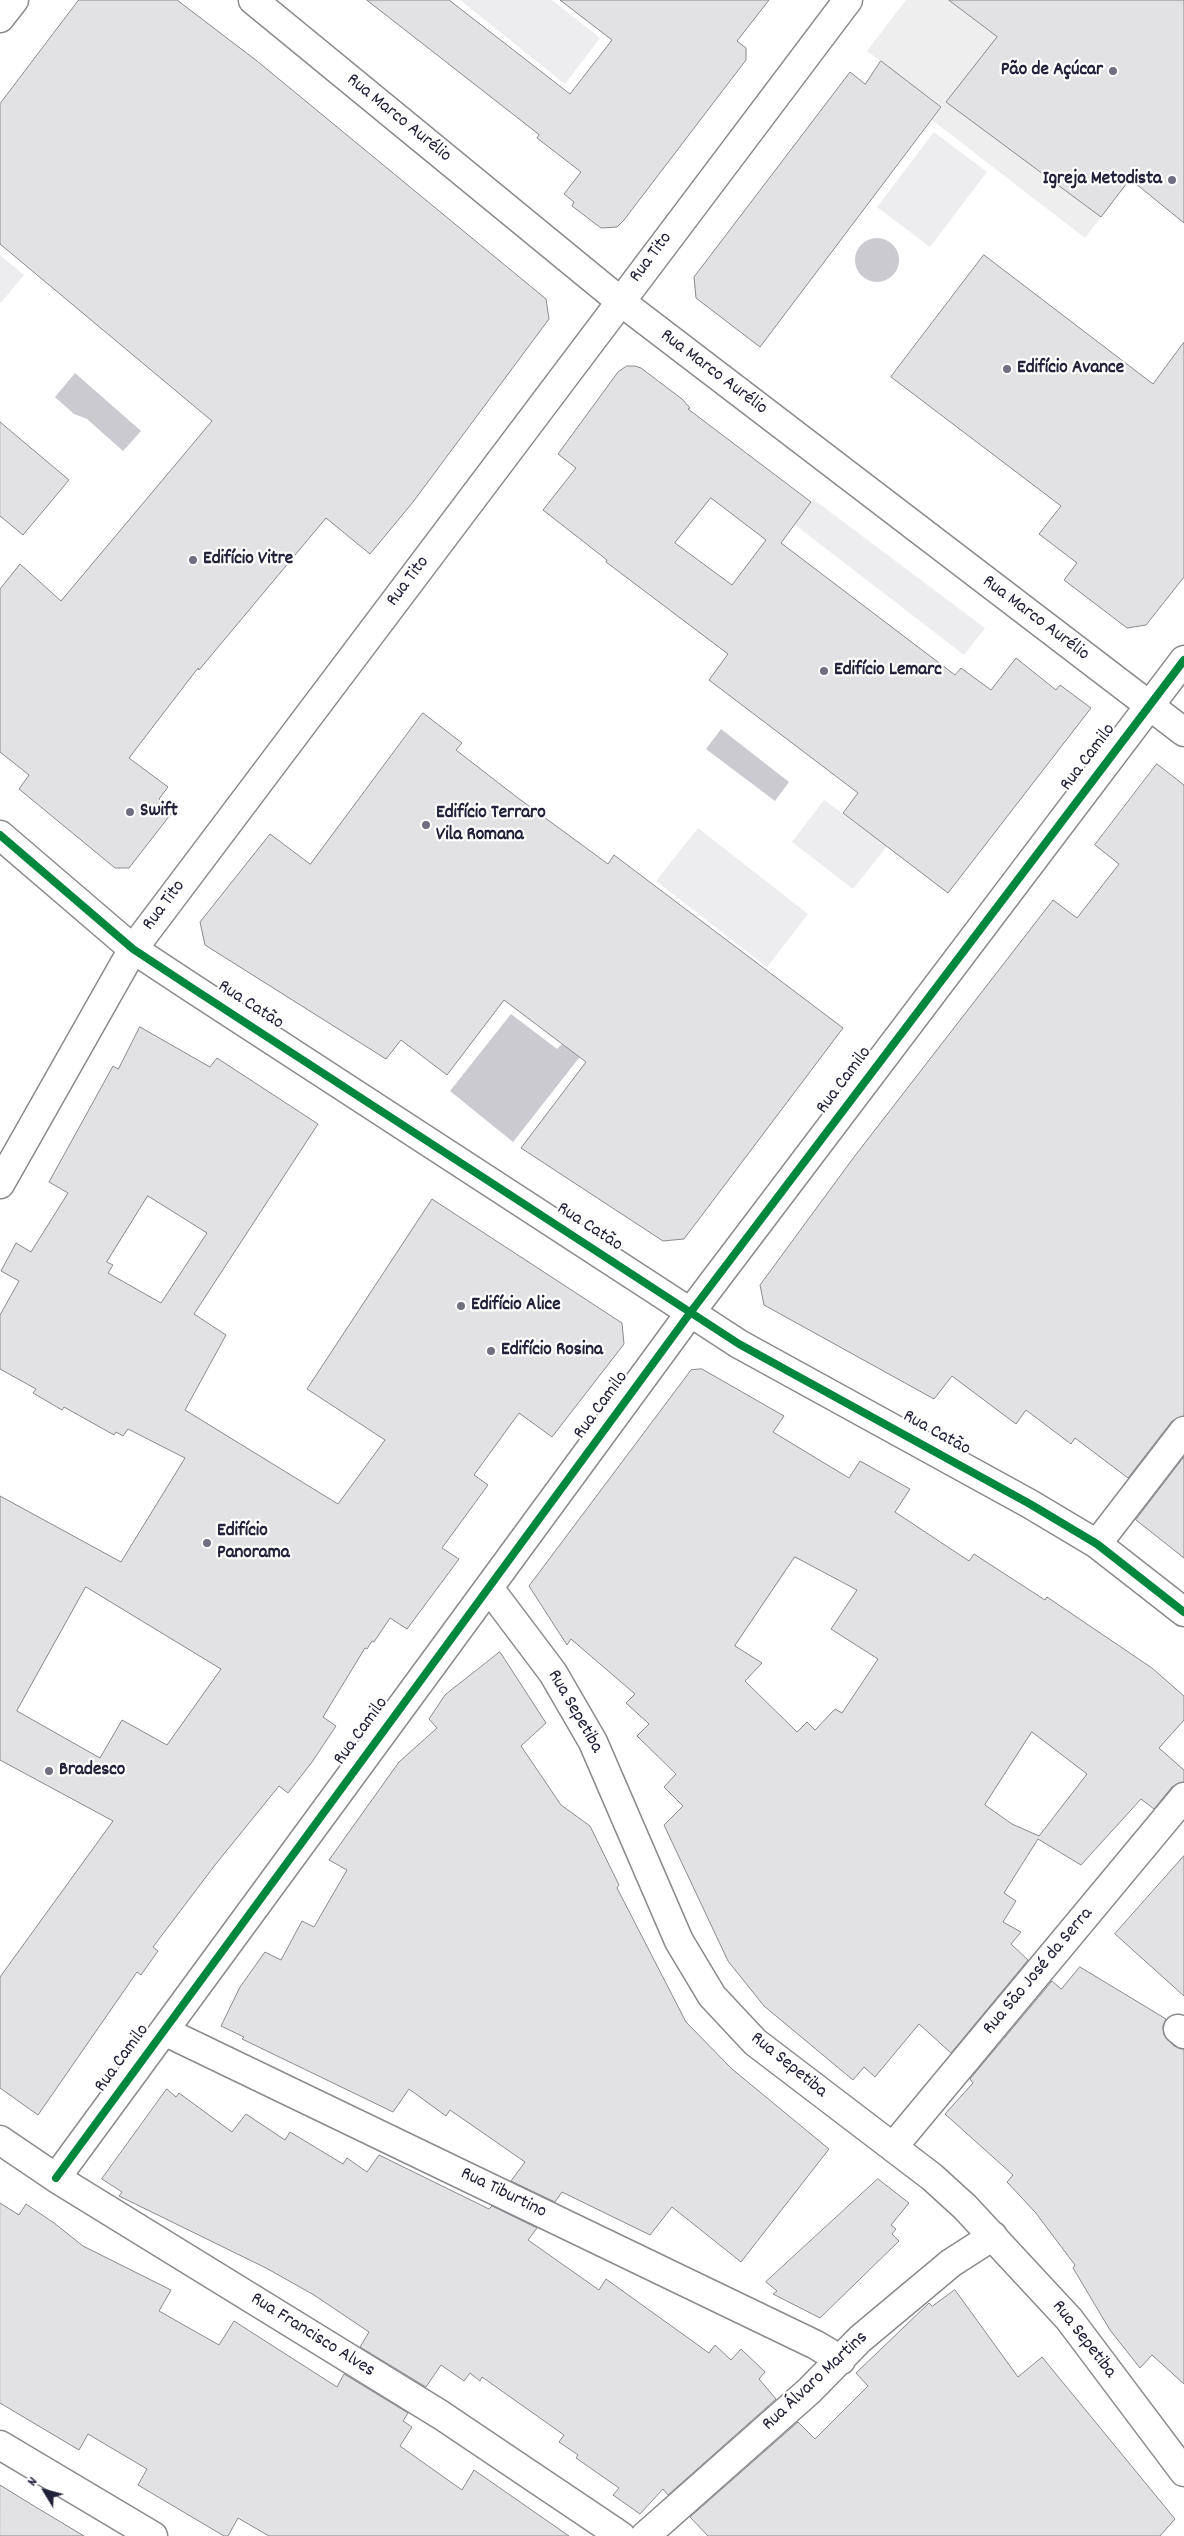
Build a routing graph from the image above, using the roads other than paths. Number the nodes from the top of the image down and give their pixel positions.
1 (253, 0) edge
2 (848, 0) edge
3 (620, 301) junction
4 (1184, 660) edge
5 (1149, 705) junction
6 (1184, 732) edge
7 (0, 835) edge
8 (134, 949) junction
9 (0, 1184) edge
10 (690, 1313) junction
11 (1184, 1431) edge
12 (1097, 1544) junction
13 (489, 1588) junction
14 (1184, 1612) edge
15 (1184, 1797) edge
16 (164, 2031) junction
17 (0, 2140) edge
18 (893, 2147) junction
19 (56, 2178) junction
20 (993, 2236) junction
21 (841, 2360) junction
22 (0, 2445) edge
23 (1184, 2472) edge
24 (153, 2536) edge
25 (621, 2536) edge
26 (645, 2536) edge

1 - 3 street, Rua Marco Aurélio
2 - 3 street, Rua Tito
3 - 5 street, Rua Marco Aurélio
3 - 8 street, Rua Tito
4 - 5 street, Rua Camilo
5 - 6 street, Rua Marco Aurélio
5 - 10 street, Rua Camilo
7 - 8 street, Rua Catão
8 - 9 street, Rua Tito
8 - 10 street, Rua Catão
10 - 12 street, Rua Catão
10 - 13 street, Rua Camilo
11 - 12 street
12 - 14 street, Rua Catão
13 - 16 street, Rua Camilo
13 - 18 street, Rua Sepetiba
15 - 18 street, Rua São José da Serra
16 - 19 street, Rua Camilo
16 - 21 street, Rua Tiburtino
17 - 19 street, Rua Francisco Alves
18 - 20 street, Rua Sepetiba
19 - 25 street, Rua Francisco Alves
20 - 21 street, Rua Álvaro Martins
20 - 23 street, Rua Sepetiba
21 - 26 street, Rua Álvaro Martins
22 - 24 street

